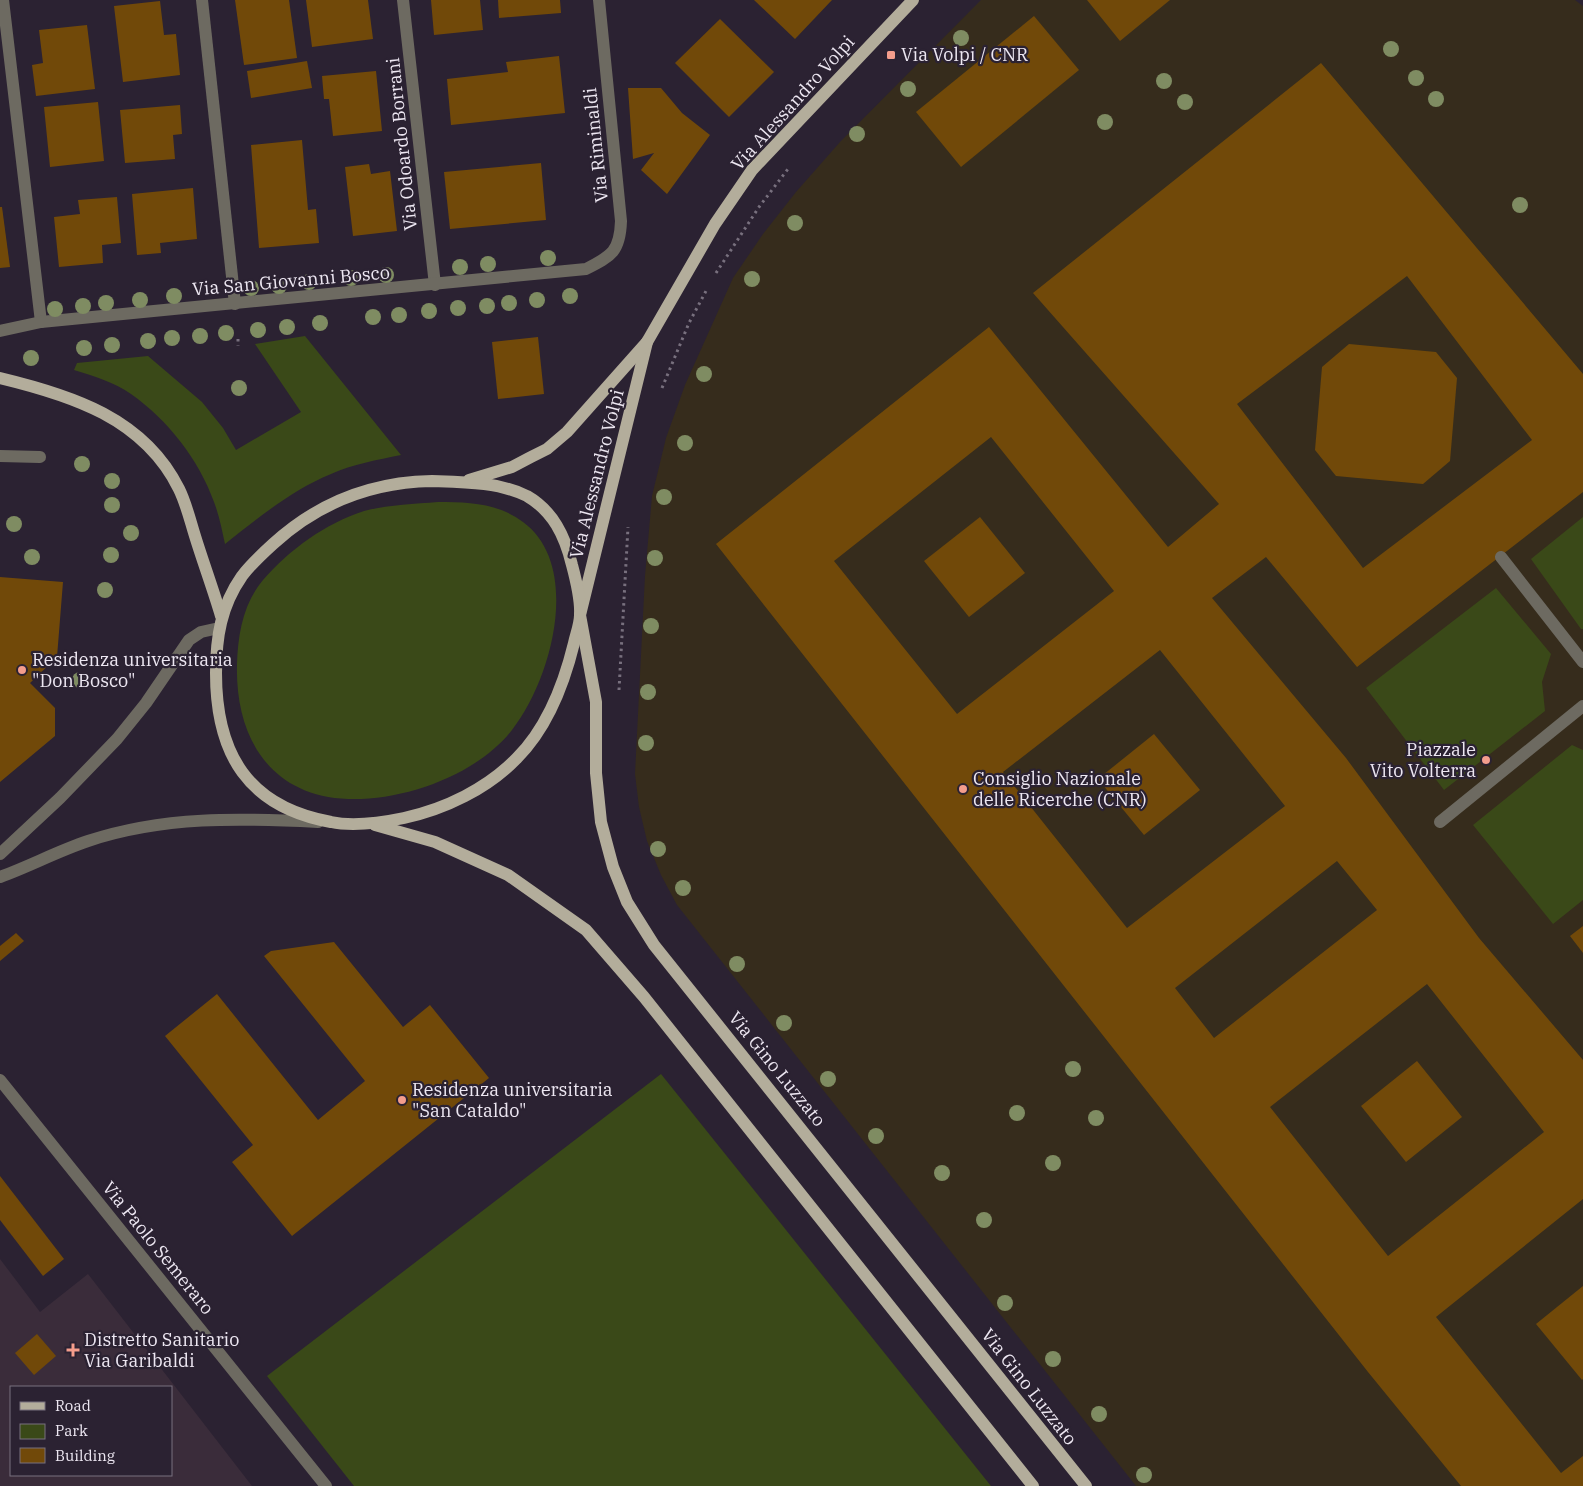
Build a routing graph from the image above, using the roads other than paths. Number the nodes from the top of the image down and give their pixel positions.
1 (3, 0) edge
2 (202, 0) edge
3 (403, 0) edge
4 (599, 0) edge
5 (913, 0) edge
6 (586, 270) joint
7 (435, 284) junction
8 (236, 304) junction
9 (41, 322) junction
10 (0, 332) edge
11 (647, 342) junction
12 (0, 378) edge
13 (0, 456) edge
14 (40, 457) dead end
15 (464, 482) junction
16 (1501, 557) dead end
17 (580, 615) junction
18 (220, 622) junction
19 (1583, 662) edge
20 (1583, 706) edge
21 (1440, 822) dead end
22 (334, 823) junction
23 (370, 824) junction
24 (0, 854) edge
25 (0, 876) edge
26 (0, 1080) edge
27 (326, 1486) edge
28 (1033, 1486) edge
29 (1086, 1486) edge

1 - 9 street
2 - 8 street
3 - 7 street, Via Odoardo Borrani
4 - 6 street, Via Riminaldi
5 - 11 main road, Via Alessandro Volpi
6 - 7 street, Via San Giovanni Bosco
7 - 8 street, Via San Giovanni Bosco
8 - 9 street, Via San Giovanni Bosco
9 - 10 street, Via San Giovanni Bosco
11 - 15 main road, Via Alessandro Volpi
11 - 17 main road, Via Alessandro Volpi
12 - 18 main road
13 - 14 street
15 - 17 main road, Via Gino Luzzato
15 - 18 main road
16 - 19 street
17 - 23 main road, Via Alessandro Volpi
17 - 29 main road, Via Gino Luzzato
18 - 22 main road
18 - 24 street
20 - 21 street
22 - 23 main road
22 - 25 street
23 - 28 main road
26 - 27 street, Via Paolo Semeraro

